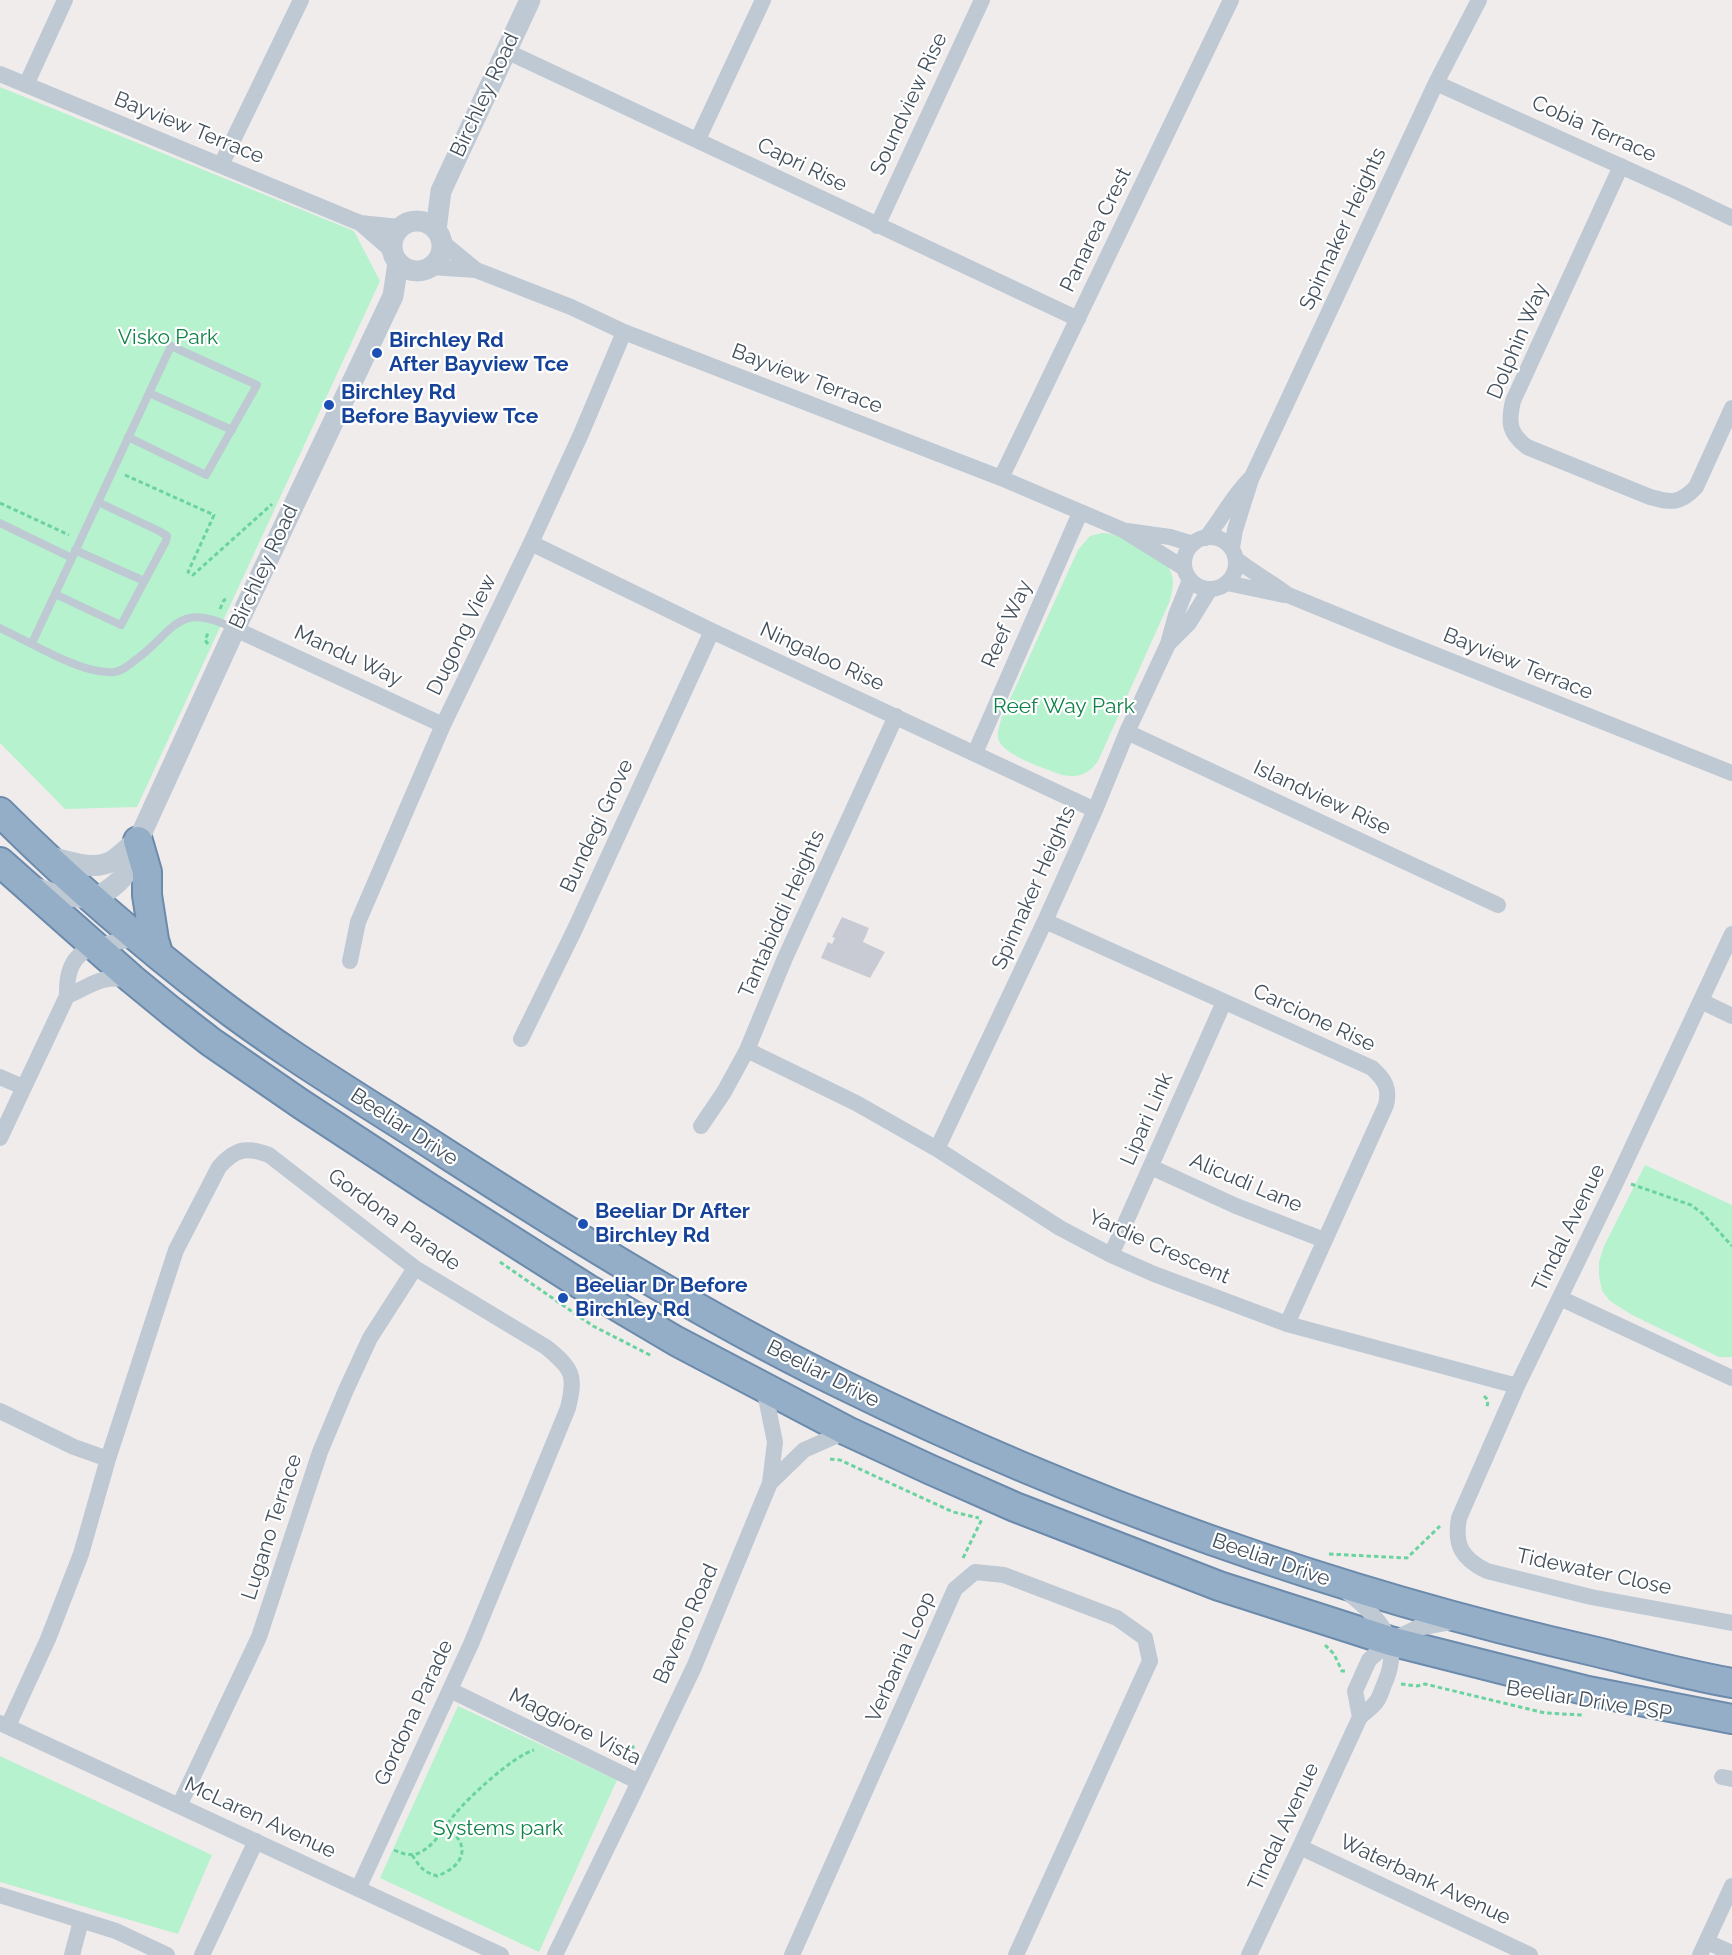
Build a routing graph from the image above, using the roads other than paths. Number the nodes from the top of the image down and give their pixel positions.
1 (65, 0) edge
2 (301, 0) edge
3 (530, 0) edge
4 (764, 0) edge
5 (982, 0) edge
6 (1231, 0) edge
7 (1479, 0) edge
8 (506, 51) junction
9 (0, 75) edge
10 (1436, 83) junction
11 (26, 85) junction
12 (698, 139) junction
13 (221, 165) junction
14 (1621, 166) junction
15 (441, 191) junction
16 (1732, 218) edge
17 (360, 223) junction
18 (406, 224) junction
19 (877, 226) junction
20 (439, 236) junction
21 (394, 257) junction
22 (425, 269) junction
23 (476, 270) junction
24 (393, 296) junction
25 (1078, 319) junction
26 (624, 332) junction
27 (149, 393) junction
28 (1732, 408) edge
29 (232, 430) junction
30 (128, 437) junction
31 (1001, 478) junction
32 (1251, 478) junction
33 (98, 502) junction
34 (1080, 513) junction
35 (0, 523) edge
36 (1123, 530) junction
37 (1199, 541) junction
38 (531, 543) junction
39 (73, 554) junction
40 (1234, 554) junction
41 (1187, 574) junction
42 (144, 581) junction
43 (1227, 583) junction
44 (1210, 590) junction
45 (55, 594) junction
46 (1288, 595) junction
47 (0, 628) edge
48 (235, 629) junction
49 (712, 631) junction
50 (32, 643) junction
51 (1168, 644) junction
52 (896, 716) junction
53 (443, 725) junction
54 (1127, 732) junction
55 (975, 753) junction
56 (1732, 773) edge
57 (1095, 810) junction
58 (0, 812) edge
59 (138, 840) junction
60 (45, 856) junction
61 (0, 862) edge
62 (23, 884) junction
63 (95, 900) junction
64 (1498, 905) dead end
65 (1046, 921) junction
66 (1732, 934) edge
67 (95, 946) junction
68 (149, 946) junction
69 (350, 960) dead end
70 (132, 979) junction
71 (67, 996) junction
72 (1701, 1000) junction
73 (216, 1001) junction
74 (1224, 1002) junction
75 (1732, 1016) edge
76 (521, 1039) dead end
77 (747, 1050) junction
78 (0, 1077) edge
79 (23, 1087) junction
80 (701, 1126) dead end
81 (351, 1136) junction
82 (0, 1138) edge
83 (937, 1149) junction
84 (1151, 1167) junction
85 (1324, 1240) junction
86 (1111, 1255) junction
87 (415, 1268) junction
88 (1560, 1298) junction
89 (1287, 1324) junction
90 (1732, 1378) edge
91 (1518, 1386) junction
92 (764, 1388) junction
93 (0, 1411) edge
94 (847, 1431) junction
95 (108, 1459) junction
96 (770, 1483) junction
97 (1458, 1544) joint
98 (1339, 1584) junction
99 (1467, 1621) junction
100 (1732, 1623) edge
101 (1390, 1641) junction
102 (1732, 1683) edge
103 (450, 1690) junction
104 (1360, 1717) junction
105 (1732, 1719) edge
106 (4, 1725) edge
107 (639, 1782) junction
108 (179, 1806) junction
109 (255, 1841) junction
110 (1300, 1847) junction
111 (1732, 1886) edge
112 (358, 1889) junction
113 (0, 1895) edge
114 (81, 1921) junction
115 (1496, 1948) edge
116 (1703, 1948) edge
117 (1732, 1953) edge
118 (72, 1955) edge
119 (167, 1955) edge
120 (202, 1955) edge
121 (501, 1955) edge
122 (555, 1955) edge
123 (792, 1955) edge
124 (1016, 1955) edge
125 (1249, 1955) edge
126 (1530, 1955) edge

1 - 11 street
2 - 13 street
3 - 8 street, Birchley Road
4 - 12 street
5 - 19 street, Soundview Rise
6 - 25 street, Panarea Crest
7 - 10 street, Spinnaker Heights
8 - 12 street, Capri Rise
8 - 15 street, Birchley Road
9 - 11 street, Bayview Terrace
10 - 14 street, Cobia Terrace
10 - 32 street, Spinnaker Heights
11 - 13 street, Bayview Terrace
12 - 19 street, Capri Rise
13 - 17 street, Bayview Terrace
14 - 16 street, Cobia Terrace
14 - 28 street, Dolphin Way
15 - 18 street, Birchley Road
15 - 20 street, Birchley Road
17 - 18 street, Bayview Terrace
17 - 21 street, Bayview Terrace
18 - 20 street
18 - 21 street
19 - 25 street, Capri Rise
20 - 22 street
20 - 23 street, Bayview Terrace
21 - 22 street
21 - 24 street, Birchley Road
22 - 23 street, Bayview Terrace
22 - 24 street, Birchley Road
23 - 26 street, Bayview Terrace
24 - 48 street, Birchley Road
25 - 31 street, Panarea Crest
26 - 31 street, Bayview Terrace
26 - 38 street, Dugong View
27 - 29 lane
27 - 29 lane
27 - 30 lane
29 - 30 lane
30 - 33 lane
31 - 34 street, Bayview Terrace
32 - 37 street, Spinnaker Heights
32 - 40 street, Spinnaker Heights
33 - 39 lane
33 - 42 lane
34 - 36 street, Bayview Terrace
34 - 55 street, Reef Way
35 - 39 lane
36 - 37 street, Bayview Terrace
36 - 41 street, Bayview Terrace
37 - 40 street
37 - 41 street
38 - 49 street, Ningaloo Rise
38 - 53 street, Dugong View
39 - 42 lane
39 - 45 lane
40 - 43 street
40 - 46 street, Bayview Terrace
41 - 44 street
41 - 51 street, Spinnaker Heights
42 - 45 lane
43 - 44 street
43 - 46 street, Bayview Terrace
44 - 51 street, Spinnaker Heights
45 - 50 lane
46 - 56 street, Bayview Terrace
47 - 50 lane
48 - 50 lane
48 - 53 street, Mandu Way
48 - 59 street, Birchley Road
49 - 52 street, Ningaloo Rise
49 - 76 street, Bundegi Grove
51 - 54 street, Spinnaker Heights
52 - 55 street, Ningaloo Rise
52 - 77 street, Tantabiddi Heights
53 - 69 street, Dugong View
54 - 57 street, Spinnaker Heights
54 - 64 street, Islandview Rise
55 - 57 street, Ningaloo Rise
57 - 65 street, Spinnaker Heights
58 - 60 highway, Beeliar Drive
59 - 60 street, Birchley Road
59 - 63 street, Birchley Road
59 - 68 highway
60 - 63 highway, Beeliar Drive
61 - 62 highway, Beeliar Drive
62 - 63 street
62 - 67 highway, Beeliar Drive
63 - 68 highway, Beeliar Drive
65 - 74 street, Carcione Rise
65 - 83 street, Spinnaker Heights
66 - 72 street, Tindal Avenue
67 - 68 street
67 - 70 highway, Beeliar Drive
67 - 71 street
68 - 73 highway, Beeliar Drive
70 - 71 street
70 - 81 highway, Beeliar Drive
71 - 79 street
72 - 75 street
72 - 88 street, Tindal Avenue
73 - 81 highway
73 - 98 highway, Beeliar Drive
74 - 84 street, Lipari Link
74 - 85 street, Carcione Rise
77 - 80 street, Tantabiddi Heights
77 - 83 street, Yardie Crescent
78 - 79 street
79 - 82 street
81 - 92 highway, Beeliar Drive
83 - 86 street, Yardie Crescent
84 - 85 street, Alicudi Lane
84 - 86 street, Lipari Link
85 - 89 street, Carcione Rise
86 - 89 street, Yardie Crescent
87 - 95 street, Gordona Parade
87 - 103 street, Gordona Parade
87 - 108 street, Lugano Terrace
88 - 90 street
88 - 91 street, Tindal Avenue
89 - 91 street, Yardie Crescent
91 - 97 street, Tindal Avenue
92 - 94 highway, Beeliar Drive
92 - 96 street, Baveno Road
93 - 95 street
94 - 96 street, Baveno Road
94 - 101 highway, Beeliar Drive
95 - 106 street, Gordona Parade
96 - 107 street, Baveno Road
97 - 100 street, Tidewater Close
98 - 99 highway, Beeliar Drive
98 - 101 street
99 - 101 street
99 - 102 highway, Beeliar Drive
101 - 104 street, Tindal Avenue
101 - 104 street
101 - 105 highway, Beeliar Drive
103 - 107 street, Maggiore Vista
103 - 112 street, Gordona Parade
104 - 110 street, Tindal Avenue
106 - 108 street, McLaren Avenue
107 - 122 street, Maggiore Vista
108 - 109 street, McLaren Avenue
109 - 112 street, McLaren Avenue
109 - 120 street
110 - 115 street, Waterbank Avenue
110 - 125 street, Tindal Avenue
111 - 116 street
112 - 121 street, McLaren Avenue
113 - 114 street
114 - 118 street
114 - 119 street
115 - 126 street, Waterbank Avenue
116 - 117 street
123 - 124 street, Verbania Loop

